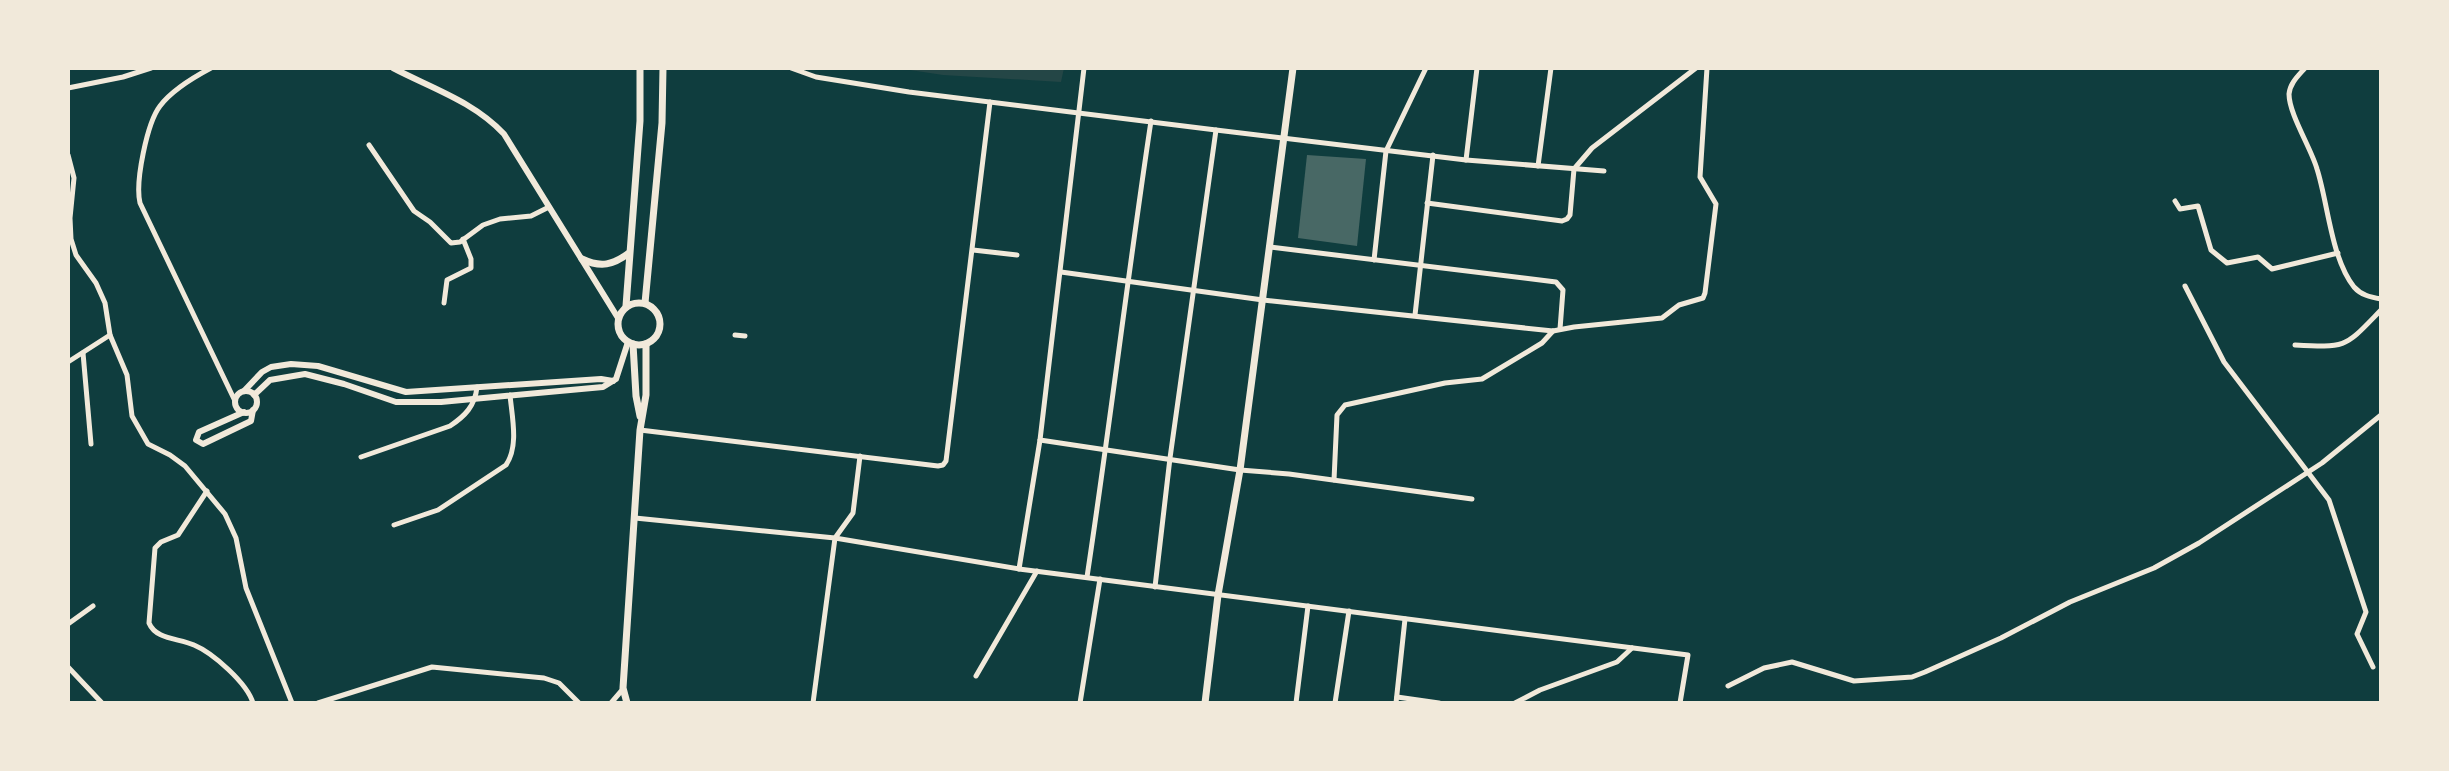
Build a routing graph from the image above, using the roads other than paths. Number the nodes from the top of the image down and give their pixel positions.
1 (151, 68) edge
2 (211, 68) edge
3 (393, 68) edge
4 (640, 68) edge
5 (663, 68) edge
6 (791, 68) edge
7 (1084, 68) edge
8 (1293, 68) edge
9 (1426, 68) edge
10 (1477, 68) edge
11 (1551, 68) edge
12 (1696, 68) edge
13 (1707, 68) edge
14 (2305, 68) edge
15 (68, 88) edge
16 (990, 102) junction
17 (1079, 112) junction
18 (1151, 121) junction
19 (1216, 130) junction
20 (1284, 137) junction
21 (369, 145) dead end
22 (1386, 151) junction
23 (68, 155) edge
24 (1433, 155) junction
25 (1466, 160) junction
26 (1538, 166) junction
27 (1574, 169) junction
28 (1604, 171) dead end
29 (2175, 201) dead end
30 (1427, 203) junction
31 (549, 207) junction
32 (463, 239) junction
33 (1270, 247) junction
34 (973, 250) junction
35 (629, 253) junction
36 (2338, 253) junction
37 (1017, 255) dead end
38 (582, 259) junction
39 (1374, 260) junction
40 (1420, 266) junction
41 (1061, 272) junction
42 (1127, 280) junction
43 (2185, 286) dead end
44 (1193, 289) junction
45 (2381, 299) edge
46 (1263, 300) junction
47 (444, 303) dead end
48 (645, 303) junction
49 (626, 306) junction
50 (2381, 310) edge
51 (1415, 315) junction
52 (618, 318) junction
53 (1556, 330) junction
54 (110, 335) junction
55 (735, 335) dead end
56 (745, 336) dead end
57 (631, 343) junction
58 (646, 344) junction
59 (2295, 345) dead end
60 (83, 353) junction
61 (68, 362) edge
62 (613, 381) junction
63 (477, 387) junction
64 (244, 391) junction
65 (254, 395) junction
66 (510, 395) junction
67 (476, 398) junction
68 (235, 401) junction
69 (253, 410) junction
70 (244, 412) junction
71 (2381, 415) edge
72 (641, 426) junction
73 (1040, 440) junction
74 (91, 444) dead end
75 (1107, 450) junction
76 (860, 456) junction
77 (361, 457) dead end
78 (1170, 458) junction
79 (1240, 470) junction
80 (2309, 471) junction
81 (1334, 480) junction
82 (207, 491) junction
83 (1472, 499) dead end
84 (635, 518) junction
85 (394, 525) dead end
86 (835, 538) junction
87 (1019, 569) junction
88 (1037, 571) junction
89 (1087, 577) junction
90 (1100, 579) junction
91 (1155, 587) junction
92 (1218, 595) junction
93 (93, 606) dead end
94 (1308, 606) junction
95 (1349, 611) junction
96 (1405, 619) junction
97 (68, 624) edge
98 (1632, 648) junction
99 (68, 667) edge
100 (2373, 667) dead end
101 (976, 676) dead end
102 (1728, 686) dead end
103 (623, 688) junction
104 (1396, 700) edge
105 (102, 703) edge
106 (253, 703) edge
107 (292, 703) edge
108 (318, 703) edge
109 (579, 703) edge
110 (611, 703) edge
111 (627, 703) edge
112 (813, 703) edge
113 (1080, 703) edge
114 (1205, 703) edge
115 (1296, 703) edge
116 (1335, 703) edge
117 (1439, 703) edge
118 (1515, 703) edge
119 (1680, 703) edge

1 - 15 street
2 - 68 street
3 - 31 street
4 - 35 main road
5 - 48 main road
6 - 16 street
7 - 17 street
8 - 20 main road
9 - 22 street
10 - 25 street
11 - 26 street
12 - 27 street
13 - 53 street
14 - 36 street
16 - 17 street
16 - 34 street
17 - 18 street
17 - 41 street
18 - 19 street
18 - 42 street
19 - 20 street
19 - 44 street
20 - 22 street
20 - 33 main road
21 - 32 street
22 - 24 street
22 - 39 street
23 - 54 street
24 - 25 street
24 - 30 street
25 - 26 street
26 - 27 street
27 - 28 street
27 - 30 street
29 - 36 street
30 - 40 street
31 - 32 street
31 - 38 street
32 - 47 street
33 - 39 street
33 - 46 main road
34 - 37 street
34 - 76 street
35 - 38 main road
35 - 49 main road
36 - 45 street
38 - 52 street
39 - 40 street
40 - 51 street
40 - 53 street
41 - 42 street
41 - 73 street
42 - 44 street
42 - 75 street
43 - 80 street
44 - 46 street
44 - 78 street
46 - 51 street
46 - 79 main road
48 - 49 main road
48 - 58 main road
49 - 52 main road
50 - 59 street
51 - 53 street
52 - 57 main road
53 - 81 street
54 - 60 street
54 - 82 street
55 - 56 street
57 - 58 main road
57 - 62 street
57 - 72 main road
58 - 72 main road
60 - 61 street
60 - 74 street
62 - 63 street
62 - 66 street
63 - 64 street
63 - 67 street
64 - 65 street
64 - 68 street
65 - 67 street
65 - 69 street
66 - 67 street
66 - 85 street
67 - 77 street
68 - 70 street
69 - 70 street
69 - 70 street
71 - 80 street
72 - 76 street
72 - 84 main road
73 - 75 street
73 - 87 street
75 - 78 street
75 - 89 street
76 - 86 street
78 - 79 street
78 - 91 street
79 - 81 street
79 - 92 main road
80 - 100 street
80 - 102 street
81 - 83 street
82 - 106 street
82 - 107 street
84 - 86 street
84 - 103 main road
86 - 87 street
86 - 112 street
87 - 88 street
88 - 89 street
88 - 101 street
89 - 90 street
90 - 91 street
90 - 113 street
91 - 92 street
92 - 94 street
92 - 114 main road
93 - 97 street
94 - 95 street
94 - 115 street
95 - 96 street
95 - 116 street
96 - 98 street
96 - 104 street
98 - 118 street
98 - 119 street
99 - 105 street
103 - 110 street
103 - 111 main road
104 - 117 street
108 - 109 street

